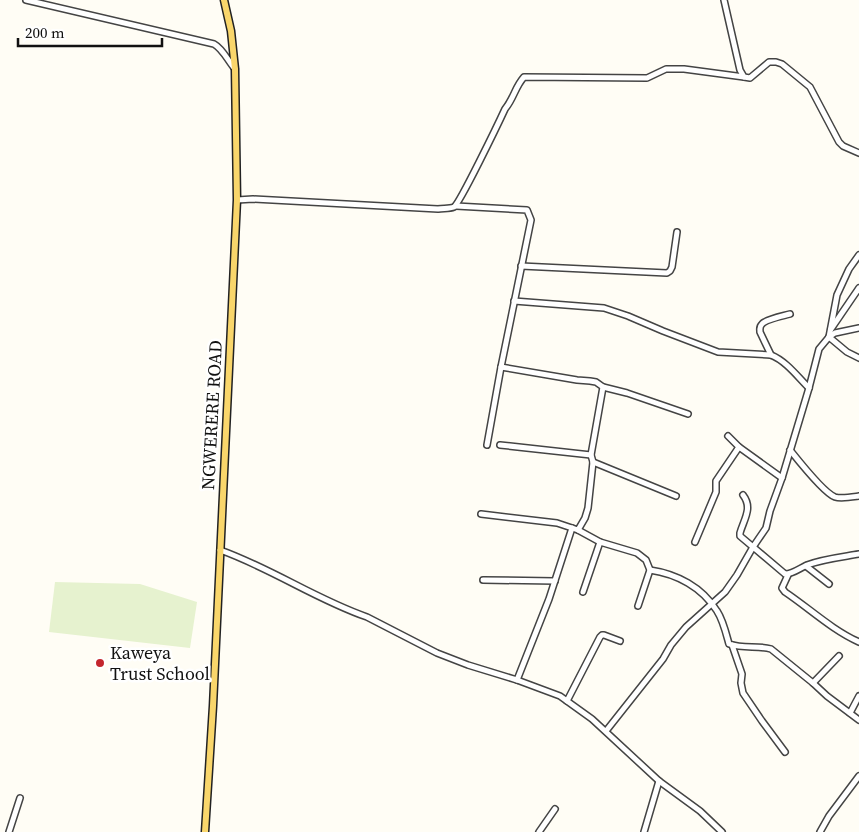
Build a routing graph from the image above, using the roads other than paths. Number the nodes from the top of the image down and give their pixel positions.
1 (26, 0) edge
2 (224, 0) edge
3 (724, 0) edge
4 (236, 69) junction
5 (744, 77) junction
6 (859, 152) edge
7 (237, 200) junction
8 (456, 206) junction
9 (677, 232) dead end
10 (859, 255) edge
11 (522, 266) junction
12 (859, 288) edge
13 (514, 301) junction
14 (790, 314) dead end
15 (859, 328) edge
16 (829, 334) junction
17 (771, 355) junction
18 (859, 358) edge
19 (501, 367) junction
20 (603, 387) junction
21 (809, 388) junction
22 (688, 414) dead end
23 (728, 436) dead end
24 (487, 445) dead end
25 (500, 445) dead end
26 (739, 447) junction
27 (790, 450) junction
28 (591, 455) junction
29 (593, 462) junction
30 (782, 478) junction
31 (743, 495) dead end
32 (676, 496) dead end
33 (859, 496) edge
34 (482, 514) dead end
35 (575, 529) junction
36 (600, 542) junction
37 (695, 542) dead end
38 (753, 547) junction
39 (220, 550) junction
40 (859, 554) edge
41 (806, 566) junction
42 (650, 570) junction
43 (788, 575) junction
44 (483, 580) dead end
45 (555, 581) junction
46 (829, 584) dead end
47 (583, 592) dead end
48 (711, 603) junction
49 (638, 606) dead end
50 (620, 641) dead end
51 (859, 642) edge
52 (732, 645) junction
53 (839, 656) dead end
54 (517, 680) junction
55 (813, 683) junction
56 (859, 696) edge
57 (567, 701) junction
58 (850, 713) junction
59 (859, 720) edge
60 (606, 731) junction
61 (786, 752) dead end
62 (859, 776) edge
63 (659, 781) junction
64 (20, 798) dead end
65 (555, 808) dead end
66 (9, 832) edge
67 (205, 832) edge
68 (539, 832) edge
69 (644, 832) edge
70 (722, 832) edge
71 (820, 832) edge

1 - 4 street
2 - 4 main road, NGWERERE ROAD
3 - 5 street
4 - 7 main road, NGWERERE ROAD
5 - 6 street
5 - 8 street
7 - 8 street
7 - 39 main road, NGWERERE ROAD
8 - 11 street
9 - 11 street
10 - 16 street
11 - 13 street
12 - 16 street
13 - 17 street
13 - 19 street
14 - 17 street
15 - 16 street
16 - 18 street
16 - 21 street
17 - 21 street
19 - 20 street
19 - 24 street
20 - 22 street
20 - 28 street
21 - 27 street
23 - 26 street
25 - 28 street
26 - 30 street
26 - 37 street
27 - 30 street
27 - 33 street
28 - 29 street
29 - 32 street
29 - 35 street
30 - 38 street
31 - 38 street
34 - 35 street
35 - 36 street
35 - 45 street
36 - 42 street
36 - 47 street
38 - 43 street
38 - 48 street
39 - 54 street
39 - 67 main road, NGWERERE ROAD
40 - 41 street
41 - 43 street
41 - 46 street
42 - 48 street
42 - 49 street
43 - 51 street
44 - 45 street
45 - 54 street
48 - 52 street
48 - 60 street
50 - 57 street
52 - 55 street
52 - 61 street
53 - 55 street
54 - 57 street
55 - 58 street
56 - 58 street
57 - 60 street
58 - 59 street
60 - 63 street
62 - 71 street
63 - 69 street
63 - 70 street
64 - 66 street
65 - 68 street

